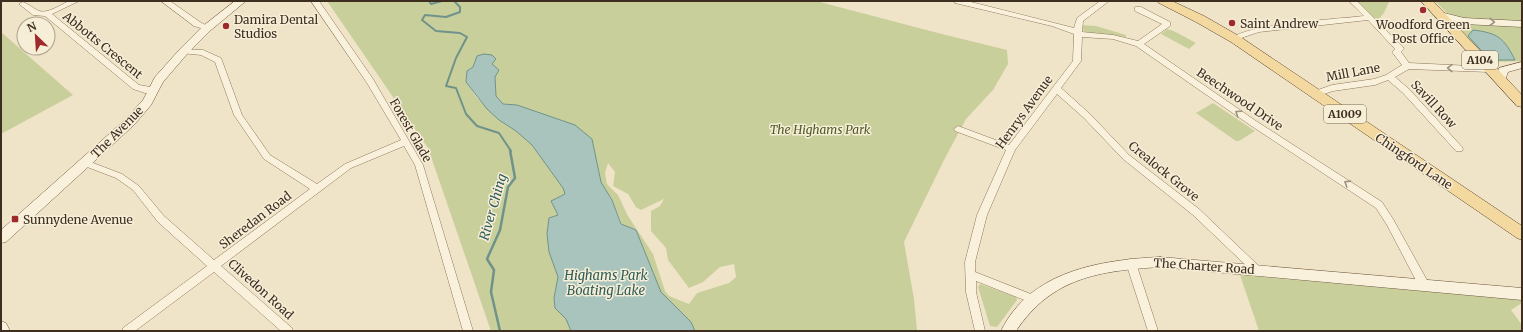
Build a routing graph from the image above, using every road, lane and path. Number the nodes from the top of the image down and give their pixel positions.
1 (75, 1) edge
2 (165, 1) edge
3 (241, 1) edge
4 (315, 1) edge
5 (958, 1) edge
6 (1105, 1) edge
7 (1163, 1) edge
8 (1353, 1) edge
9 (1427, 1) edge
10 (23, 4) dead end
11 (1138, 9) dead end
12 (47, 14) junction
13 (1440, 15) junction
14 (1369, 18) junction
15 (1522, 24) edge
16 (207, 28) junction
17 (1079, 34) junction
18 (1235, 39) junction
19 (1139, 44) junction
20 (184, 51) junction
21 (1522, 65) edge
22 (1407, 66) junction
23 (1489, 69) junction
24 (1389, 77) junction
25 (1500, 80) junction
26 (1057, 89) junction
27 (153, 90) junction
28 (1315, 94) junction
29 (1522, 103) edge
30 (958, 129) dead end
31 (406, 142) junction
32 (1011, 149) junction
33 (1459, 149) dead end
34 (85, 163) junction
35 (317, 189) junction
36 (1522, 234) edge
37 (1, 238) edge
38 (1131, 263) junction
39 (216, 266) junction
40 (1258, 270) junction
41 (970, 276) junction
42 (1424, 285) junction
43 (1522, 294) edge
44 (1032, 300) junction
45 (1, 327) edge
46 (4, 331) edge
47 (127, 331) edge
48 (288, 331) edge
49 (468, 331) edge
50 (980, 331) edge
51 (1008, 331) edge
52 (1153, 331) edge

1 - 12 street, Abbotts Crescent
2 - 16 street
3 - 16 street, The Avenue
4 - 31 street, Forest Glade
5 - 17 street, Beechwood Drive
6 - 17 street, Henrys Avenue
7 - 18 main road, Chingford Lane / A1009
8 - 14 street
9 - 13 main road, A104
10 - 12 street
11 - 19 street
12 - 27 street, Abbotts Crescent
13 -> 15 street
13 - 23 main road, A104
14 - 18 street
14 - 22 street
16 - 20 street, The Avenue
17 - 19 street, Beechwood Drive
17 - 26 street, Henrys Avenue
18 - 28 main road, Chingford Lane / A1009
42 -> 19 street, Beechwood Drive
20 - 27 street, The Avenue
20 - 35 street
21 - 25 street
23 -> 22 street
22 - 24 street, Mill Lane
23 - 25 main road, A104
24 - 28 street, Mill Lane
24 - 33 street, Savill Row
25 - 29 main road, A104
26 - 32 street, Henrys Avenue
26 - 40 street, Crealock Grove
27 - 34 street, The Avenue
28 - 36 main road, Chingford Lane / A1009
30 - 32 street
31 - 35 street, Sheredan Road
31 - 49 street, Forest Glade
32 - 41 street, Henrys Avenue
34 - 37 street, The Avenue
34 - 39 street
35 - 39 street, Sheredan Road
38 - 40 street, The Charter Road
38 - 44 street, The Charter Road
38 - 52 street
39 - 47 street, Sheredan Road
39 - 48 street, Clivedon Road
40 - 42 street, The Charter Road
41 - 44 street
41 - 50 street, Henrys Avenue
42 - 43 street, The Charter Road
44 - 51 street, The Charter Road
45 - 46 street

